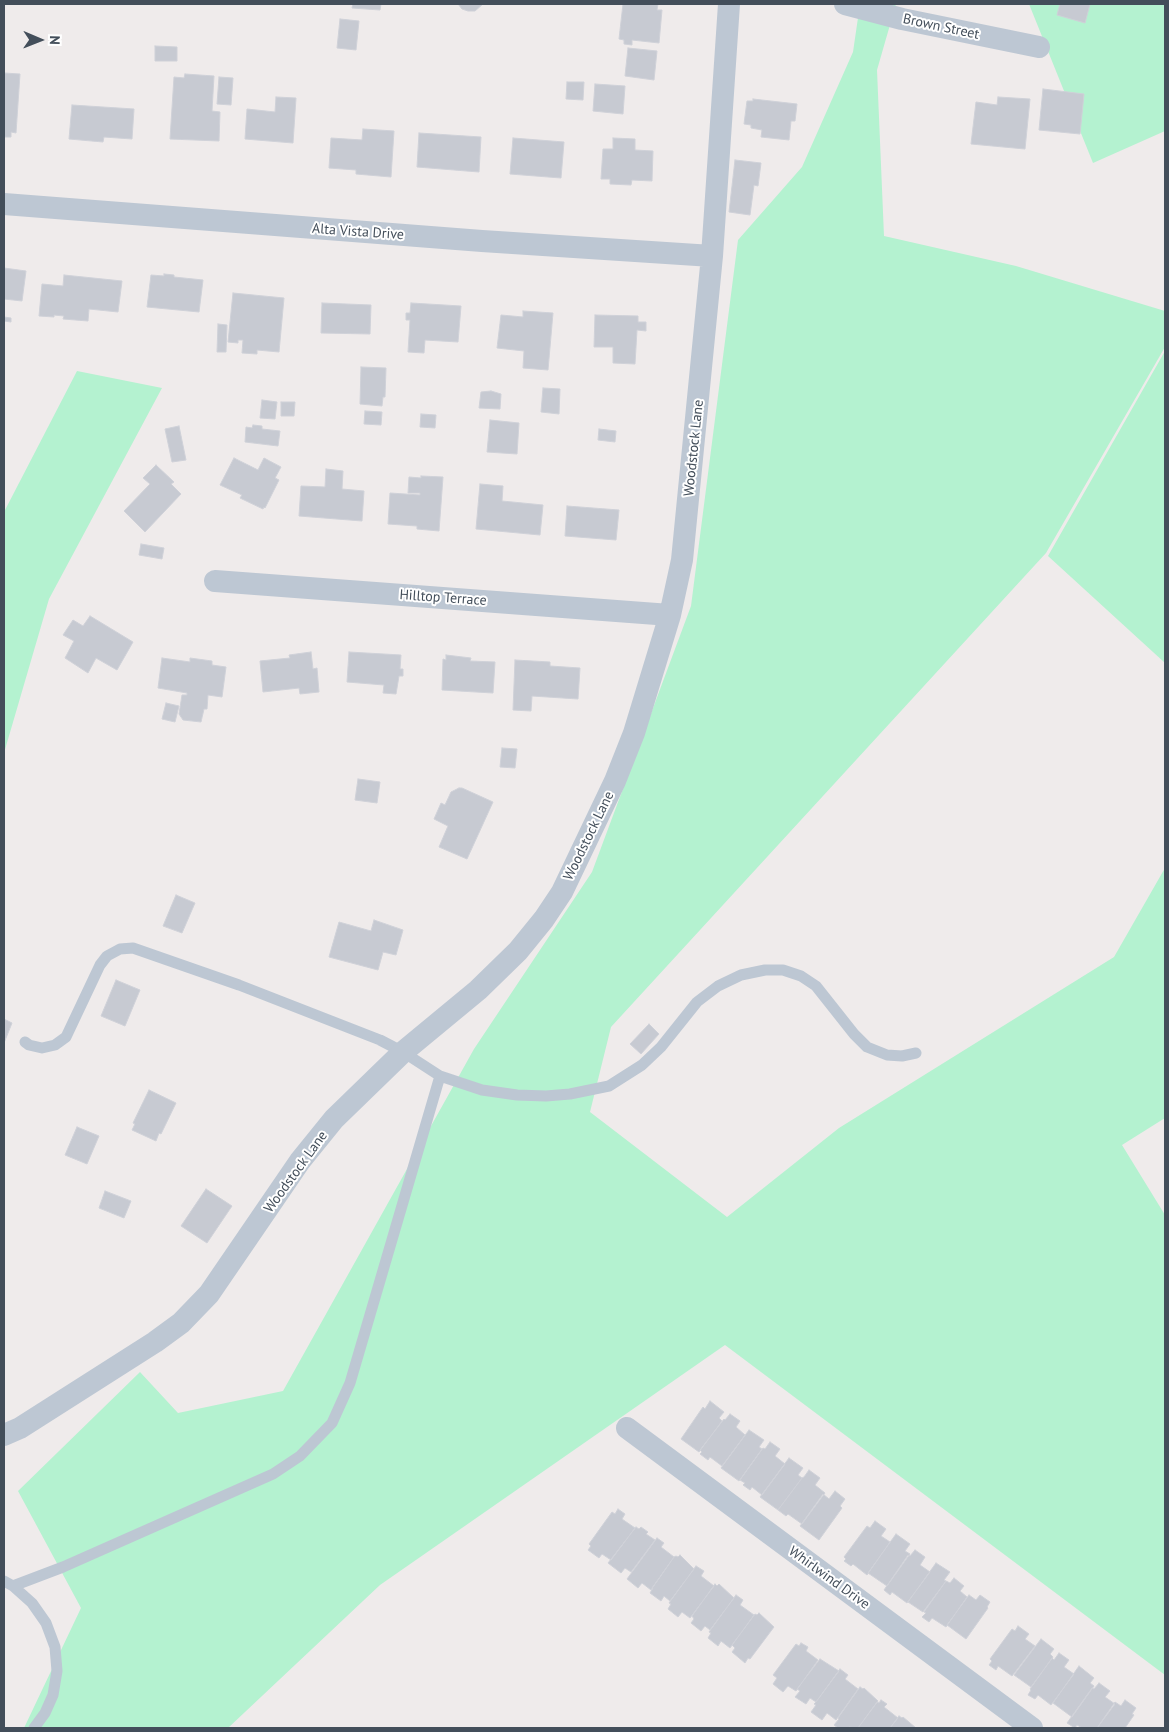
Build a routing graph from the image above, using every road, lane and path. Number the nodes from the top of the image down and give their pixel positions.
1 (729, 4) edge
2 (844, 4) edge
3 (1039, 47) dead end
4 (4, 204) edge
5 (712, 256) junction
6 (216, 581) dead end
7 (670, 615) junction
8 (24, 1042) dead end
9 (403, 1052) junction
10 (916, 1054) dead end
11 (440, 1076) junction
12 (627, 1428) dead end
13 (4, 1435) edge
14 (8, 1584) edge
15 (34, 1728) edge
16 (1032, 1728) edge

1 - 5 street, Woodstock Lane
2 - 3 street, Brown Street
4 - 5 street, Alta Vista Drive
5 - 7 street, Woodstock Lane
6 - 7 street, Hilltop Terrace
7 - 9 street, Woodstock Lane
8 - 9 lane
9 - 11 lane
9 - 13 street, Woodstock Lane
10 - 11 lane
11 - 14 lane
12 - 16 street, Whirlwind Drive
14 - 15 lane

